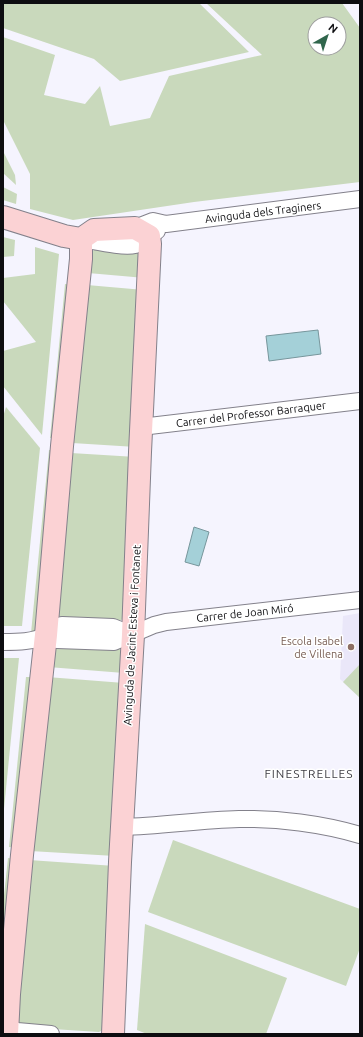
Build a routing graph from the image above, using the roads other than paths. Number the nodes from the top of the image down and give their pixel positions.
1 (360, 199) edge
2 (3, 217) edge
3 (150, 230) junction
4 (81, 239) junction
5 (360, 401) edge
6 (141, 427) junction
7 (360, 600) edge
8 (46, 635) junction
9 (133, 635) junction
10 (3, 642) edge
11 (123, 827) junction
12 (360, 835) edge
13 (7, 1029) edge
14 (111, 1030) edge
15 (50, 1034) edge

1 - 3 street, Avinguda dels Traginers
2 - 4 street
3 - 4 street
3 - 6 street, Avinguda de Jacint Esteva i Fontanet
4 - 8 street
5 - 6 street, Carrer del Professor Barraquer
6 - 9 street, Avinguda de Jacint Esteva i Fontanet
7 - 9 street, Carrer de Joan Miró
8 - 9 street
8 - 10 street
8 - 13 street
9 - 11 street, Avinguda de Jacint Esteva i Fontanet
11 - 12 street
11 - 14 street, Avinguda de Jacint Esteva i Fontanet
13 - 15 street

